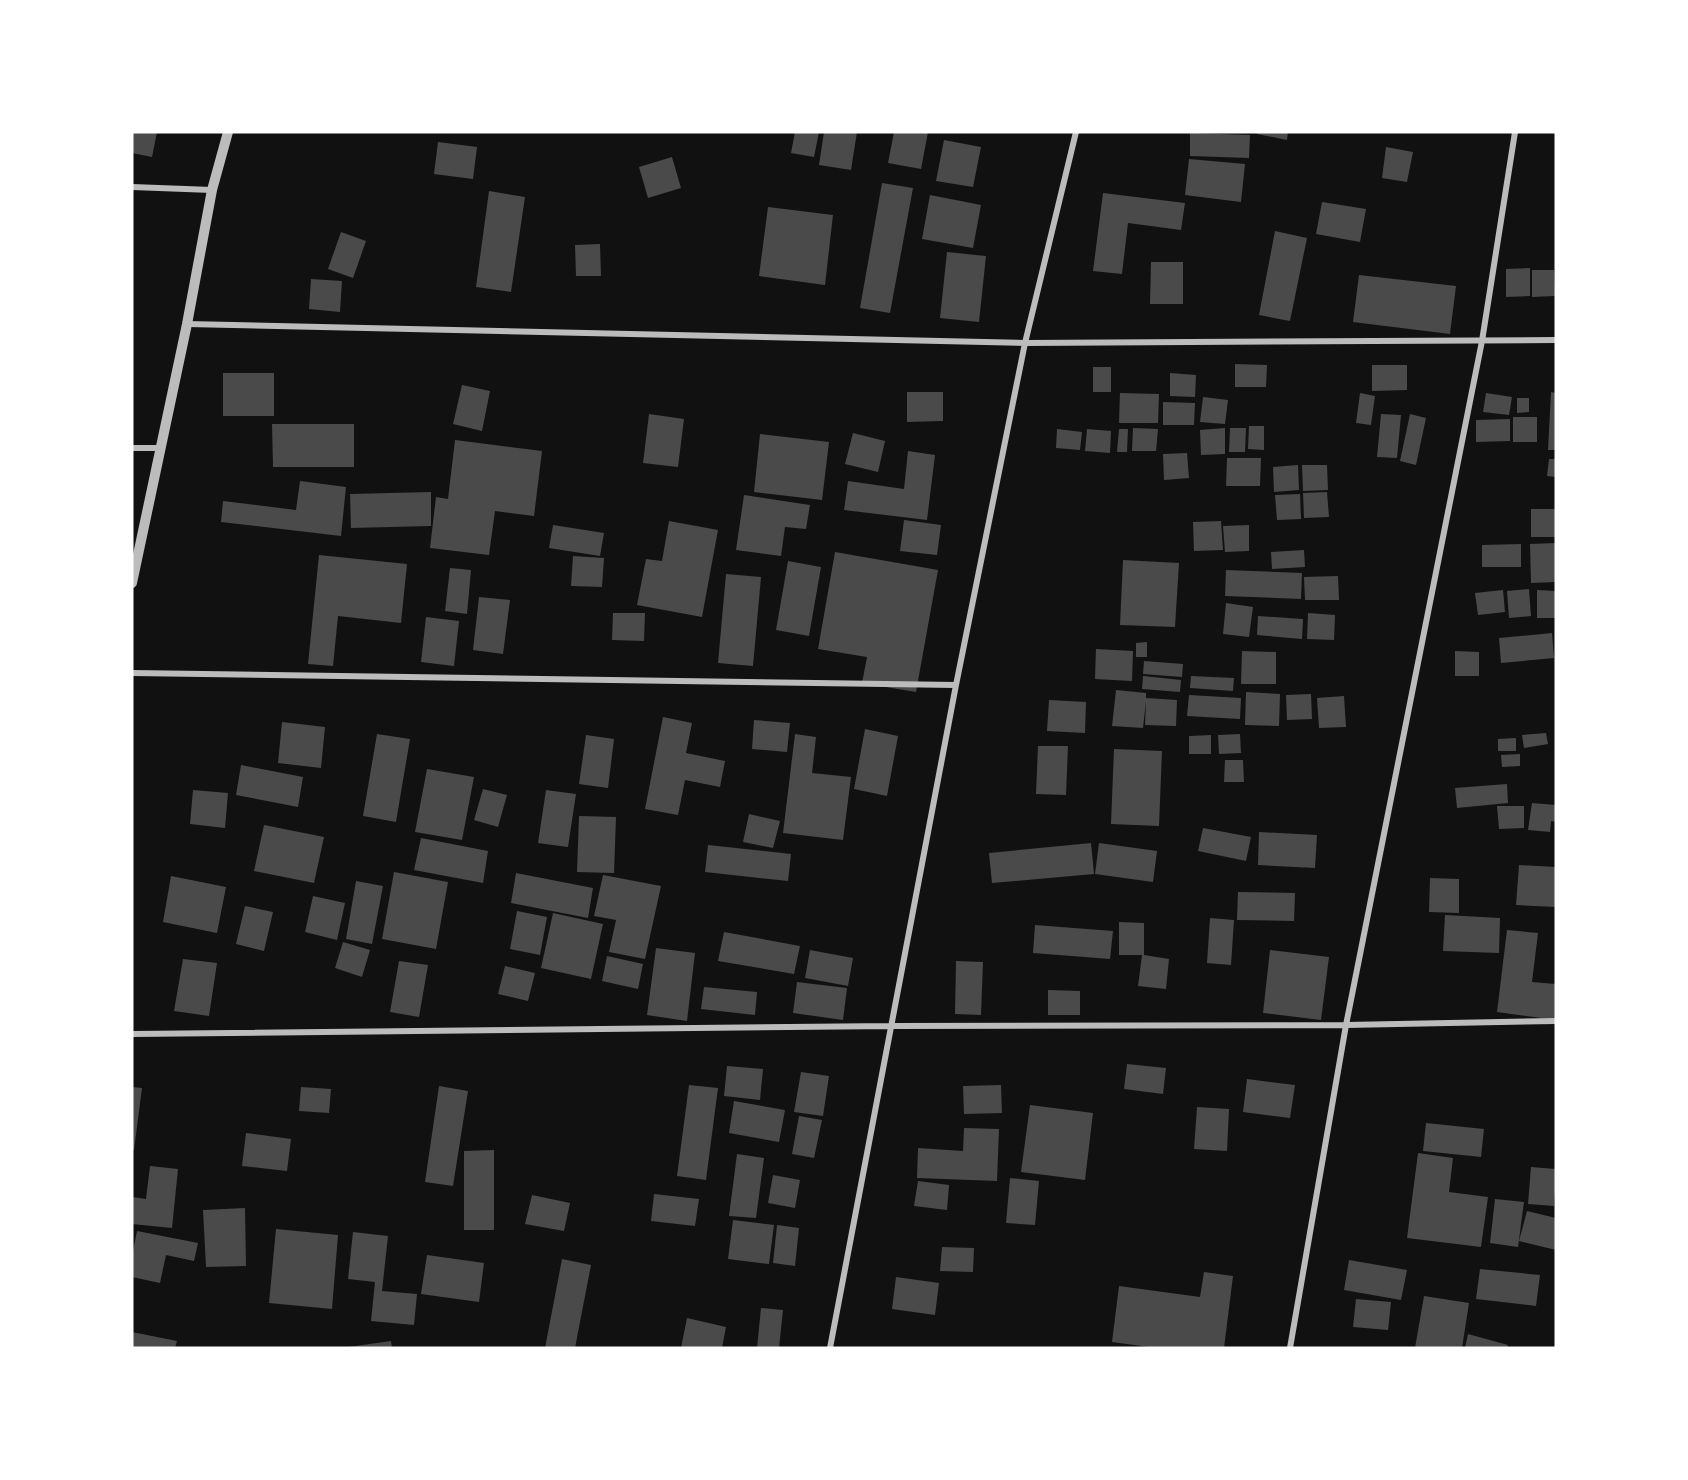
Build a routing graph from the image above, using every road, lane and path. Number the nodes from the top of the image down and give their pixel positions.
1 (228, 132) edge
2 (1076, 132) edge
3 (1515, 132) edge
4 (132, 187) edge
5 (212, 190) junction
6 (187, 324) junction
7 (1556, 340) edge
8 (1482, 341) junction
9 (1025, 343) junction
10 (132, 448) edge
11 (161, 448) junction
12 (132, 583) edge
13 (132, 672) edge
14 (956, 685) junction
15 (1556, 1021) edge
16 (1347, 1025) junction
17 (891, 1026) junction
18 (132, 1034) edge
19 (830, 1348) edge
20 (1290, 1348) edge

1 - 5 street
2 - 9 street
3 - 8 street
4 - 5 street
5 - 6 street
6 - 9 street
6 - 11 street
7 - 8 street
8 - 9 street
8 - 16 street
9 - 14 street
10 - 11 street
11 - 12 street
13 - 14 street
14 - 17 street
15 - 16 street
16 - 17 street
16 - 20 street
17 - 18 street
17 - 19 street

